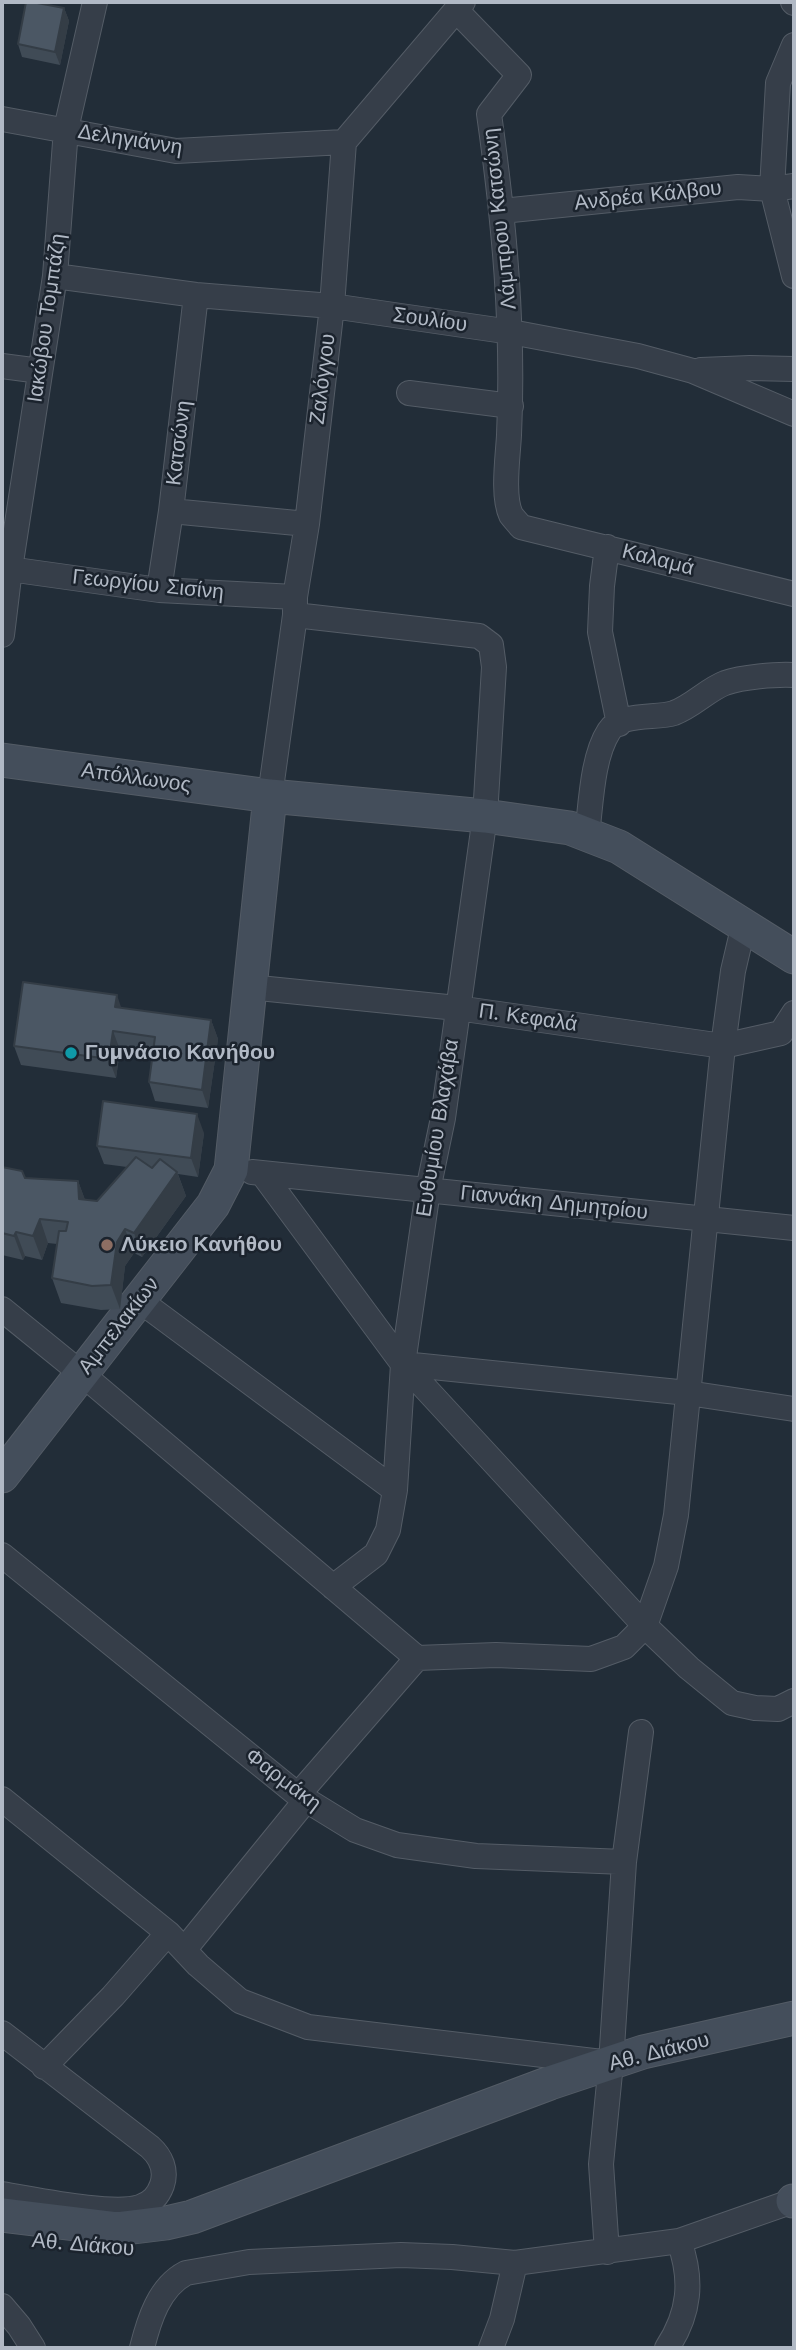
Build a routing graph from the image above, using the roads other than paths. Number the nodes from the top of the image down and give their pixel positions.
1 (95, 2) edge
2 (459, 6) edge
3 (794, 46) edge
4 (2, 119) edge
5 (66, 129) junction
6 (344, 142) junction
7 (783, 187) edge
8 (502, 211) junction
9 (55, 276) junction
10 (794, 276) edge
11 (196, 295) junction
12 (332, 306) junction
13 (511, 332) junction
14 (2, 366) edge
15 (794, 369) edge
16 (40, 371) junction
17 (693, 371) junction
18 (409, 393) dead end
19 (511, 406) junction
20 (794, 414) edge
21 (171, 511) junction
22 (307, 524) junction
23 (521, 527) joint
24 (607, 547) junction
25 (6, 568) edge
26 (159, 590) junction
27 (794, 593) edge
28 (295, 606) junction
29 (2, 635) edge
30 (491, 645) joint
31 (794, 675) edge
32 (619, 724) junction
33 (2, 760) edge
34 (270, 796) junction
35 (485, 816) junction
36 (587, 835) junction
37 (744, 924) junction
38 (794, 957) edge
39 (249, 987) junction
40 (457, 1008) junction
41 (794, 1013) edge
42 (723, 1046) junction
43 (247, 1172) junction
44 (428, 1190) junction
45 (707, 1219) junction
46 (794, 1228) edge
47 (139, 1300) junction
48 (2, 1309) edge
49 (403, 1364) junction
50 (82, 1374) junction
51 (688, 1393) junction
52 (794, 1409) edge
53 (2, 1476) edge
54 (395, 1490) junction
55 (2, 1555) edge
56 (333, 1587) junction
57 (645, 1626) junction
58 (417, 1658) junction
59 (794, 1701) edge
60 (641, 1732) dead end
61 (302, 1798) junction
62 (2, 1799) edge
63 (624, 1863) junction
64 (176, 1942) junction
65 (794, 2018) edge
66 (2, 2033) edge
67 (44, 2067) junction
68 (609, 2075) junction
69 (2, 2194) edge
70 (794, 2201) edge
71 (2, 2215) edge
72 (2, 2238) edge
73 (680, 2241) junction
74 (607, 2252) junction
75 (515, 2263) junction
76 (2, 2306) edge
77 (33, 2348) edge
78 (142, 2348) edge
79 (491, 2348) edge
80 (667, 2348) edge

1 - 5 street, Ιακώβου Τομπάζη
2 - 6 street
2 - 8 street, Λάμπρου Κατσώνη
3 - 7 street
4 - 5 street, Δεληγιάννη
5 - 6 street, Δεληγιάννη
5 - 9 street, Ιακώβου Τομπάζη
6 - 12 street, Ζαλόγγου
7 - 8 street, Ανδρέα Κάλβου
7 - 10 street
8 - 13 street, Λάμπρου Κατσώνη
9 - 11 street, Σουλίου
9 - 16 street, Ιακώβου Τομπάζη
11 - 12 street, Σουλίου
11 - 21 street, Κατσώνη
12 - 13 street, Σουλίου
12 - 22 street, Ζαλόγγου
13 - 17 street, Σουλίου
13 - 19 street, Λάμπρου Κατσώνη
14 - 16 street
15 - 17 street
16 - 25 street, Ιακώβου Τομπάζη
17 - 20 street, Σουλίου
18 - 19 street
19 - 23 street, Λάμπρου Κατσώνη
21 - 22 street
21 - 26 street, Κατσώνη
22 - 28 street, Ζαλόγγου
23 - 24 street, Καλαμά
24 - 27 street, Καλαμά
24 - 32 street
25 - 26 street, Γεωργίου Σισίνη
25 - 29 street, Ιακώβου Τομπάζη
26 - 28 street, Γεωργίου Σισίνη
28 - 30 street, Γεωργίου Σισίνη
28 - 34 street, Ζαλόγγου
30 - 35 street, Ευθυμίου Βλαχάβα
31 - 32 street
32 - 36 street
33 - 34 street, Απόλλωνος
34 - 35 street, Απόλλωνος
34 - 39 street, Αμπελακίων
35 - 36 street, Απόλλωνος
35 - 40 street, Ευθυμίου Βλαχάβα
36 - 37 street, Απόλλωνος
37 - 38 street, Απόλλωνος
37 - 42 street
39 - 40 street, Π. Κεφαλά
39 - 43 street, Αμπελακίων
40 - 42 street, Π. Κεφαλά
40 - 44 street, Ευθυμίου Βλαχάβα
41 - 42 street, Π. Κεφαλά
42 - 45 street
43 - 44 street, Γιαννάκη Δημητρίου
43 - 47 street, Αμπελακίων
43 - 49 street
44 - 45 street, Γιαννάκη Δημητρίου
44 - 49 street, Ευθυμίου Βλαχάβα
45 - 46 street, Γιαννάκη Δημητρίου
45 - 51 street
47 - 50 street, Αμπελακίων
47 - 54 street
48 - 50 street
49 - 51 street
49 - 54 street, Ευθυμίου Βλαχάβα
49 - 57 street
50 - 53 street, Αμπελακίων
50 - 56 street
51 - 52 street
51 - 57 street
54 - 56 street, Ευθυμίου Βλαχάβα
55 - 61 street, Φαρμάκη
56 - 58 street
57 - 58 street
57 - 59 street
58 - 61 street
60 - 63 street
61 - 63 street, Φαρμάκη
61 - 64 street
62 - 64 street
63 - 68 street
64 - 67 street
64 - 68 street
65 - 68 street, Αθ. Διάκου
66 - 67 street
67 - 69 street
68 - 71 street, Αθ. Διάκου
68 - 72 street, Αθ. Διάκου
68 - 74 street
70 - 73 street
73 - 74 street
73 - 80 street
74 - 75 street
75 - 78 street
75 - 79 street
76 - 77 street

